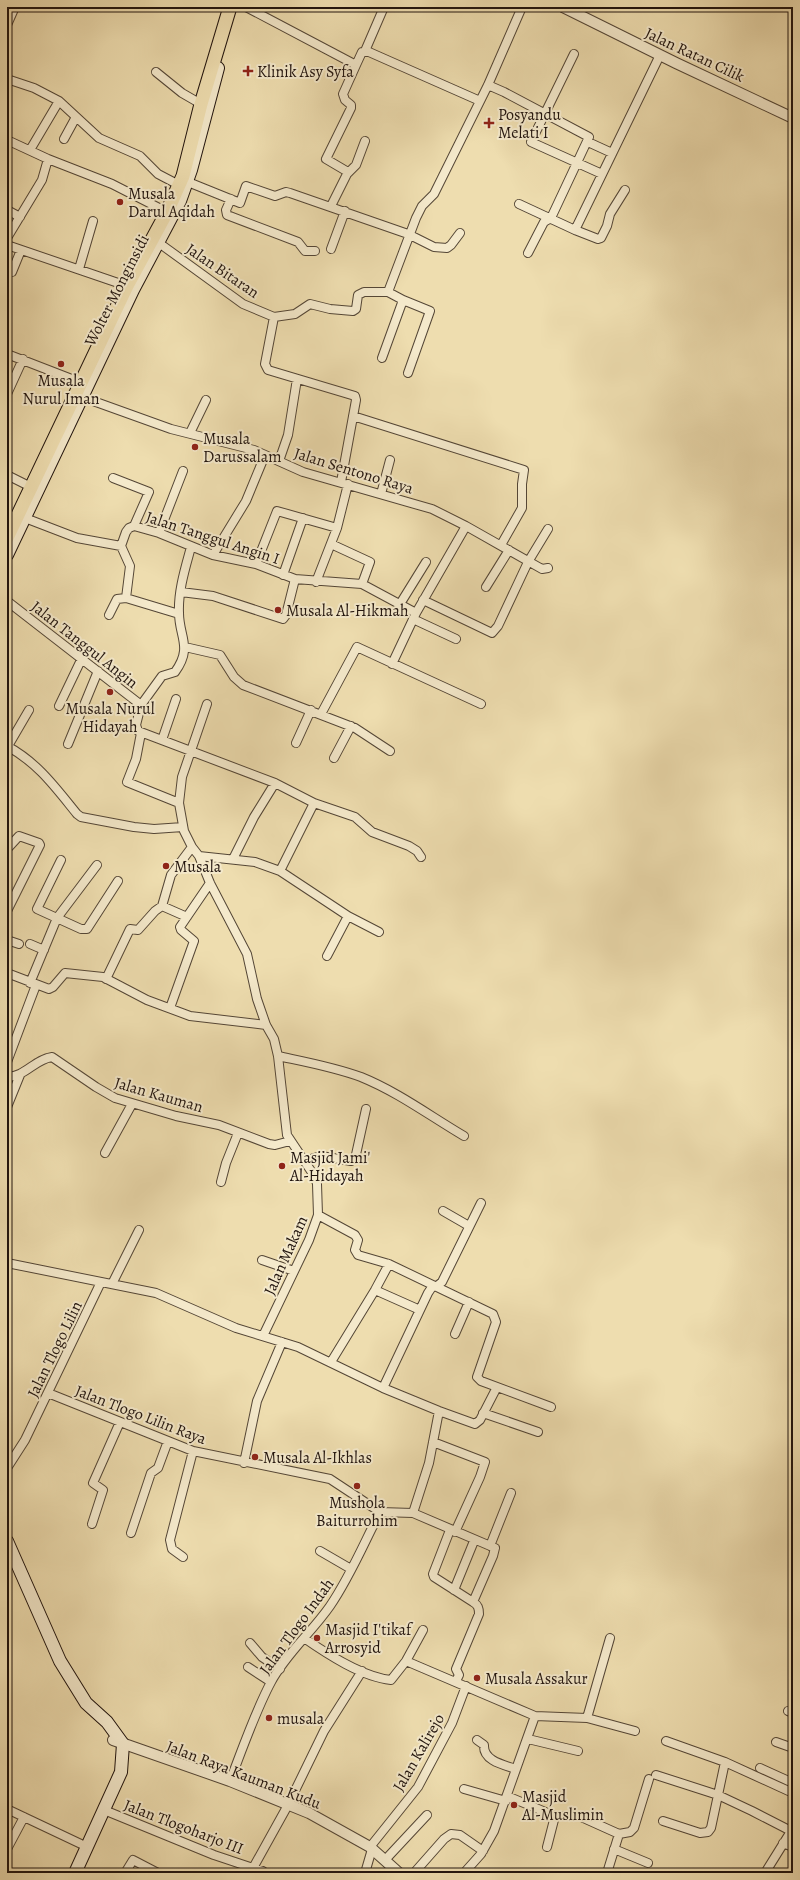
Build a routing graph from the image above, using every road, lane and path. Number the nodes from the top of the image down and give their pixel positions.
1 (15, 7) edge
2 (230, 7) edge
3 (236, 7) edge
4 (246, 7) edge
5 (384, 7) edge
6 (522, 7) edge
7 (563, 7) edge
8 (7, 24) edge
9 (365, 51) junction
10 (574, 54) dead end
11 (660, 55) junction
12 (356, 64) junction
13 (156, 72) dead end
14 (7, 79) edge
15 (488, 85) junction
16 (59, 101) junction
17 (480, 101) junction
18 (201, 104) junction
19 (545, 113) junction
20 (76, 117) junction
21 (793, 118) edge
22 (64, 139) dead end
23 (7, 140) edge
24 (365, 141) dead end
25 (588, 142) junction
26 (30, 150) junction
27 (612, 153) junction
28 (48, 159) junction
29 (578, 163) junction
30 (348, 172) junction
31 (602, 174) junction
32 (189, 184) junction
33 (624, 190) dead end
34 (230, 199) junction
35 (519, 204) dead end
36 (331, 206) junction
37 (7, 210) edge
38 (345, 211) junction
39 (167, 212) junction
40 (20, 217) junction
41 (551, 218) junction
42 (93, 221) dead end
43 (575, 230) junction
44 (460, 232) dead end
45 (408, 234) junction
46 (7, 238) edge
47 (159, 243) junction
48 (7, 245) edge
49 (331, 249) dead end
50 (21, 250) junction
51 (315, 251) dead end
52 (528, 253) dead end
53 (79, 270) junction
54 (12, 272) dead end
55 (127, 286) junction
56 (388, 292) junction
57 (403, 300) junction
58 (274, 317) junction
59 (7, 354) edge
60 (382, 358) dead end
61 (23, 359) junction
62 (408, 373) dead end
63 (86, 378) junction
64 (297, 380) junction
65 (7, 394) edge
66 (82, 397) junction
67 (206, 400) dead end
68 (353, 416) junction
69 (190, 433) junction
70 (265, 455) junction
71 (390, 460) dead end
72 (279, 461) junction
73 (183, 471) dead end
74 (7, 475) edge
75 (113, 478) dead end
76 (344, 483) junction
77 (31, 487) junction
78 (381, 494) junction
79 (25, 518) junction
80 (303, 518) junction
81 (134, 526) junction
82 (466, 526) junction
83 (337, 528) junction
84 (548, 529) dead end
85 (159, 533) junction
86 (7, 538) edge
87 (331, 544) junction
88 (501, 545) junction
89 (121, 546) junction
90 (191, 547) junction
91 (509, 550) junction
92 (7, 555) edge
93 (213, 555) junction
94 (426, 562) dead end
95 (528, 562) junction
96 (256, 564) junction
97 (548, 568) dead end
98 (282, 575) junction
99 (295, 579) junction
100 (316, 582) junction
101 (362, 584) junction
102 (486, 587) dead end
103 (181, 592) junction
104 (126, 598) junction
105 (423, 600) junction
106 (7, 601) edge
107 (400, 604) junction
108 (179, 614) junction
109 (109, 615) dead end
110 (414, 616) junction
111 (456, 639) dead end
112 (185, 647) junction
113 (82, 658) junction
114 (392, 664) junction
115 (98, 671) junction
116 (176, 699) dead end
117 (141, 704) junction
118 (207, 704) dead end
119 (481, 704) dead end
120 (59, 706) dead end
121 (29, 710) dead end
122 (311, 710) junction
123 (321, 714) junction
124 (350, 726) junction
125 (141, 733) junction
126 (162, 740) junction
127 (296, 743) dead end
128 (68, 744) dead end
129 (8, 746) edge
130 (192, 750) junction
131 (390, 751) dead end
132 (334, 758) dead end
133 (275, 783) junction
134 (179, 803) junction
135 (314, 804) junction
136 (183, 827) junction
137 (192, 847) junction
138 (7, 848) edge
139 (199, 856) junction
140 (421, 857) dead end
141 (233, 859) junction
142 (61, 860) dead end
143 (97, 865) dead end
144 (280, 871) junction
145 (118, 881) dead end
146 (210, 883) junction
147 (162, 906) junction
148 (7, 911) edge
149 (348, 916) junction
150 (187, 917) junction
151 (57, 918) junction
152 (379, 932) dead end
153 (7, 940) edge
154 (19, 944) dead end
155 (30, 944) dead end
156 (44, 950) junction
157 (328, 956) dead end
158 (7, 973) edge
159 (106, 979) junction
160 (33, 984) junction
161 (170, 1008) junction
162 (266, 1025) junction
163 (278, 1056) junction
164 (7, 1062) edge
165 (20, 1075) junction
166 (7, 1077) edge
167 (132, 1104) junction
168 (7, 1107) edge
169 (366, 1110) dead end
170 (238, 1133) junction
171 (464, 1136) dead end
172 (290, 1142) junction
173 (105, 1153) dead end
174 (304, 1161) junction
175 (221, 1182) dead end
176 (481, 1203) dead end
177 (443, 1211) dead end
178 (318, 1215) junction
179 (469, 1226) junction
180 (139, 1230) dead end
181 (262, 1260) dead end
182 (7, 1263) edge
183 (389, 1264) junction
184 (294, 1271) junction
185 (101, 1282) junction
186 (112, 1284) junction
187 (437, 1286) junction
188 (375, 1290) junction
189 (469, 1302) junction
190 (420, 1310) junction
191 (455, 1334) dead end
192 (263, 1336) junction
193 (282, 1342) junction
194 (331, 1362) junction
195 (496, 1387) junction
196 (383, 1388) junction
197 (48, 1393) junction
198 (551, 1408) dead end
199 (439, 1412) junction
200 (483, 1413) junction
201 (120, 1422) junction
202 (538, 1432) dead end
203 (168, 1441) junction
204 (433, 1442) junction
205 (194, 1451) junction
206 (244, 1463) junction
207 (7, 1468) edge
208 (511, 1493) dead end
209 (380, 1512) junction
210 (413, 1513) junction
211 (92, 1524) dead end
212 (453, 1531) junction
213 (131, 1533) dead end
214 (7, 1541) edge
215 (474, 1541) junction
216 (490, 1546) junction
217 (320, 1550) dead end
218 (183, 1557) dead end
219 (7, 1558) edge
220 (351, 1569) junction
221 (454, 1590) junction
222 (473, 1602) junction
223 (423, 1630) dead end
224 (304, 1638) junction
225 (610, 1638) dead end
226 (250, 1643) dead end
227 (406, 1661) junction
228 (248, 1667) dead end
229 (280, 1669) junction
230 (362, 1671) junction
231 (456, 1681) junction
232 (271, 1682) junction
233 (466, 1686) junction
234 (535, 1716) junction
235 (587, 1718) junction
236 (635, 1731) dead end
237 (528, 1739) junction
238 (477, 1740) dead end
239 (666, 1740) dead end
240 (118, 1742) junction
241 (776, 1742) dead end
242 (793, 1748) edge
243 (578, 1751) dead end
244 (724, 1762) junction
245 (760, 1768) dead end
246 (516, 1769) junction
247 (230, 1781) junction
248 (793, 1783) edge
249 (464, 1789) dead end
250 (793, 1793) edge
251 (718, 1796) junction
252 (507, 1799) junction
253 (288, 1805) junction
254 (7, 1809) edge
255 (104, 1810) junction
256 (427, 1815) dead end
257 (555, 1816) junction
258 (24, 1817) junction
259 (663, 1821) dead end
260 (792, 1829) edge
261 (619, 1834) junction
262 (783, 1843) junction
263 (81, 1844) junction
264 (547, 1847) dead end
265 (793, 1847) edge
266 (371, 1848) junction
267 (7, 1849) edge
268 (614, 1849) junction
269 (483, 1851) junction
270 (385, 1860) junction
271 (648, 1863) dead end
272 (253, 1868) junction
273 (75, 1872) edge
274 (397, 1872) edge
275 (125, 1873) edge
276 (159, 1873) edge
277 (264, 1873) edge
278 (365, 1873) edge
279 (414, 1873) edge
280 (464, 1873) edge
281 (607, 1873) edge
282 (767, 1873) edge

1 - 8 street
2 - 18 main road, Wolter Monginsidi
3 - 32 main road, Wolter Monginsidi
4 - 12 street
5 - 9 street
6 - 15 street
7 - 11 street, Jalan Ratan Cilik
9 - 12 street
9 - 17 street
10 - 19 street
11 - 21 street, Jalan Ratan Cilik
11 - 27 street
12 - 30 street
13 - 18 street
14 - 16 street
15 - 17 street
15 - 19 street
16 - 20 street
16 - 26 street
17 - 45 street
18 - 32 main road, Wolter Monginsidi
19 - 25 street
19 - 29 street
20 - 22 street
20 - 32 street
23 - 26 street
24 - 30 street
25 - 27 street
25 - 29 street
26 - 28 street
27 - 31 street
28 - 39 street
28 - 40 street
29 - 31 street
29 - 41 street
30 - 36 street
31 - 43 street
32 - 34 street
32 - 39 main road, Wolter Monginsidi
32 - 47 main road, Wolter Monginsidi
33 - 43 street
34 - 36 street
34 - 51 street
35 - 41 street
36 - 38 street
37 - 40 street
38 - 45 street
38 - 49 street
39 - 55 main road, Wolter Monginsidi
40 - 46 street
41 - 43 street
41 - 52 street
42 - 53 street
44 - 45 street
45 - 56 street
47 - 58 street, Jalan Bitaran
47 - 63 main road, Wolter Monginsidi
48 - 50 street
50 - 53 street
50 - 54 street
53 - 55 street
55 - 63 main road, Wolter Monginsidi
56 - 57 street
56 - 58 street
57 - 60 street
57 - 62 street
58 - 64 street
59 - 61 street
61 - 63 street
61 - 65 street
63 - 66 main road, Wolter Monginsidi
63 - 77 main road, Wolter Monginsidi
64 - 68 street
64 - 72 street
66 - 69 street, Jalan Sentono Raya
66 - 79 main road, Wolter Monginsidi
67 - 69 street
68 - 76 street
68 - 88 street
69 - 70 street, Jalan Sentono Raya
70 - 72 street, Jalan Sentono Raya
70 - 93 street
71 - 78 street
72 - 76 street, Jalan Sentono Raya
73 - 85 street
74 - 77 street
75 - 81 street
76 - 78 street, Jalan Sentono Raya
76 - 83 street
77 - 86 main road, Wolter Monginsidi
78 - 82 street, Jalan Sentono Raya
79 - 89 street
79 - 92 main road, Wolter Monginsidi
80 - 83 street
80 - 96 street
80 - 98 street
81 - 85 street, Jalan Tanggul Angin I
81 - 89 street, Jalan Tanggul Angin I
82 - 88 street, Jalan Sentono Raya
82 - 105 street
83 - 87 street
84 - 95 street
85 - 90 street, Jalan Tanggul Angin I
87 - 100 street
87 - 101 street
88 - 91 street, Jalan Sentono Raya
89 - 104 street
90 - 93 street, Jalan Tanggul Angin I
90 - 103 street
91 - 95 street, Jalan Sentono Raya
91 - 102 street
93 - 96 street, Jalan Tanggul Angin I
94 - 107 street
95 - 97 street, Jalan Sentono Raya
95 - 105 street
96 - 98 street, Jalan Tanggul Angin I
98 - 99 street, Jalan Tanggul Angin I
99 - 100 street, Jalan Tanggul Angin I
99 - 103 street
100 - 101 street, Jalan Tanggul Angin I
101 - 107 street
103 - 108 street
104 - 108 street
104 - 109 street
105 - 110 street
106 - 113 street, Jalan Tanggul Angin
107 - 110 street
108 - 112 street
110 - 111 street
110 - 114 street
112 - 117 street
112 - 122 street
113 - 115 street, Jalan Tanggul Angin
113 - 120 street
114 - 119 street
114 - 123 street
115 - 117 street, Jalan Tanggul Angin
115 - 128 street
116 - 126 street
117 - 125 street, Jalan Tanggul Angin
118 - 130 street
121 - 129 street
122 - 123 street
122 - 127 street
123 - 124 street
124 - 131 street
124 - 132 street
125 - 126 street
125 - 134 street
126 - 130 street
129 - 136 street
130 - 133 street
130 - 134 street
133 - 135 street
133 - 141 street
134 - 136 street
135 - 140 street
135 - 144 street
136 - 137 street
137 - 139 street
137 - 147 street
138 - 148 street
139 - 141 street
139 - 146 street
141 - 144 street
142 - 151 street
143 - 151 street
144 - 149 street
145 - 151 street
146 - 150 street
146 - 162 street
147 - 150 street
147 - 159 street
149 - 152 street
149 - 157 street
150 - 161 street
151 - 156 street
153 - 154 street
155 - 156 street
156 - 160 street
158 - 160 street
159 - 160 street
159 - 161 street
160 - 164 street
161 - 162 street
162 - 163 street
163 - 171 street
163 - 172 street
165 - 166 street, Jalan Kauman
165 - 167 street, Jalan Kauman
165 - 168 street
167 - 170 street, Jalan Kauman
167 - 173 street
169 - 174 street
170 - 172 street, Jalan Kauman
170 - 175 street
172 - 174 street, Jalan Makam
174 - 178 street, Jalan Makam
176 - 179 street
177 - 179 street
178 - 183 street
178 - 184 street, Jalan Makam
179 - 187 street
180 - 186 street
181 - 184 street
182 - 185 street
183 - 187 street
183 - 188 street
184 - 192 street, Jalan Makam
185 - 186 street
185 - 197 street, Jalan Tlogo Lilin
186 - 192 street
187 - 189 street
187 - 190 street
188 - 190 street
188 - 194 street
189 - 191 street
189 - 195 street
190 - 196 street
192 - 193 street
193 - 194 street
193 - 206 street
194 - 196 street
195 - 198 street
195 - 200 street
196 - 199 street
197 - 201 street, Jalan Tlogo Lilin Raya
197 - 207 street, Jalan Tlogo Lilin
199 - 200 street
199 - 204 street
200 - 202 street
201 - 203 street, Jalan Tlogo Lilin Raya
201 - 211 street
203 - 205 street, Jalan Tlogo Lilin Raya
203 - 213 street
204 - 210 street
204 - 212 street
205 - 206 street, Jalan Tlogo Lilin Raya
205 - 218 street
206 - 209 street, Jalan Tlogo Lilin Raya
208 - 216 street
209 - 210 street
209 - 220 street, Jalan Tlogo Indah
210 - 212 street
212 - 215 street
212 - 221 street
214 - 240 main road
215 - 216 street
215 - 221 street
216 - 222 street
217 - 220 street
219 - 240 main road
220 - 224 street, Jalan Tlogo Indah
221 - 222 street
222 - 231 street
223 - 227 street
224 - 229 street, Jalan Tlogo Indah
224 - 230 street
225 - 235 street
226 - 229 street
227 - 230 street
227 - 231 street
228 - 232 street
229 - 232 street, Jalan Tlogo Indah
230 - 253 street, Jalan Tlogoharjo III
231 - 233 street
232 - 247 street, Jalan Tlogo Indah
233 - 234 street
233 - 266 street, Jalan Kalirejo
234 - 235 street
234 - 237 street
235 - 236 street
237 - 243 street
237 - 246 street
238 - 246 street
239 - 244 street
240 - 247 street, Jalan Raya Kauman Kudu
240 - 255 main road
240 - 263 main road
241 - 242 street
244 - 250 street
244 - 251 street
245 - 248 street
246 - 252 street
247 - 253 street, Jalan Raya Kauman Kudu
249 - 252 street
251 - 259 street
251 - 260 street
251 - 261 street
252 - 257 street
252 - 269 street
253 - 266 street, Jalan Raya Kauman Kudu
253 - 272 street, Jalan Tlogoharjo III
254 - 258 street
255 - 272 street, Jalan Tlogoharjo III
255 - 273 main road
256 - 270 street
257 - 261 street
257 - 264 street
258 - 263 street
258 - 267 street
260 - 262 street
261 - 268 street
262 - 265 street
262 - 282 street
263 - 273 main road
266 - 270 street, Jalan Raya Kauman Kudu
266 - 278 street
268 - 271 street
268 - 281 street
269 - 279 street
269 - 280 street
270 - 274 street, Jalan Raya Kauman Kudu
272 - 277 street
275 - 276 street

